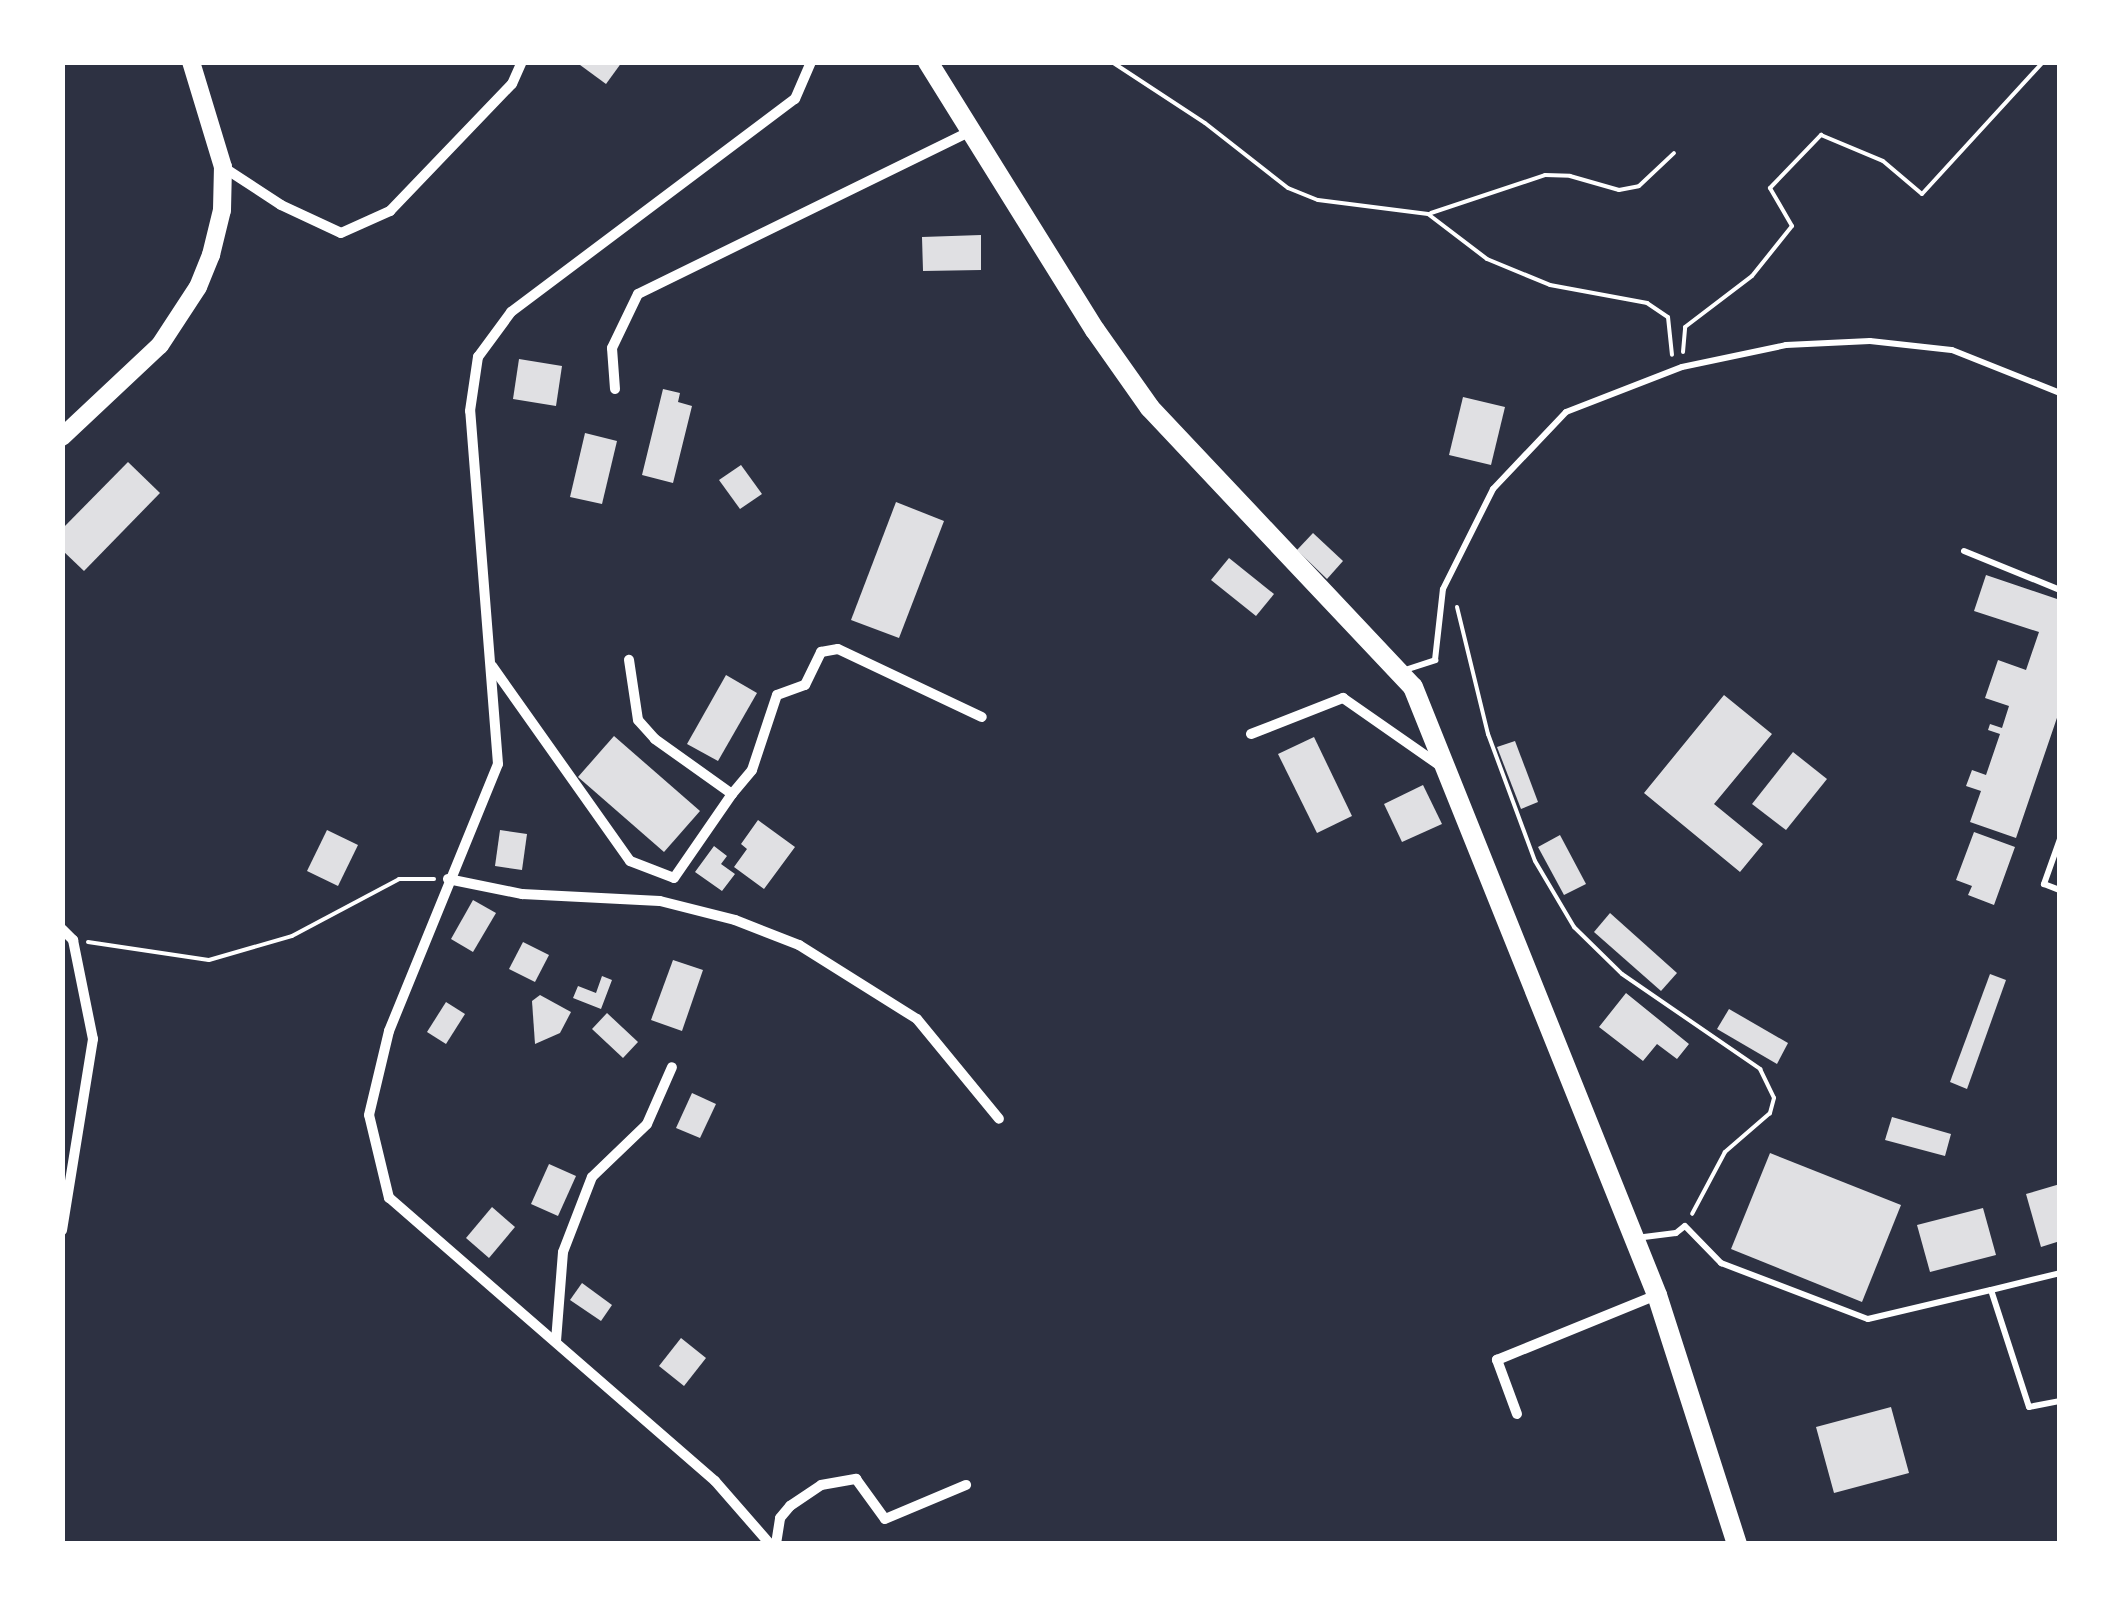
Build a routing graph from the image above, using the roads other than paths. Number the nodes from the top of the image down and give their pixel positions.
1 (191, 62) edge
2 (522, 62) edge
3 (811, 62) edge
4 (928, 62) edge
5 (974, 130) junction
6 (223, 167) junction
7 (615, 389) dead end
8 (2060, 393) edge
9 (62, 438) edge
10 (1964, 551) dead end
11 (2060, 590) edge
12 (628, 660) dead end
13 (491, 665) junction
14 (1402, 671) junction
15 (982, 717) dead end
16 (1251, 734) dead end
17 (732, 794) junction
18 (2060, 839) edge
19 (1490, 869) junction
20 (448, 879) junction
21 (2060, 890) edge
22 (62, 929) edge
23 (672, 1067) dead end
24 (998, 1119) dead end
25 (62, 1232) edge
26 (1635, 1238) junction
27 (2060, 1273) edge
28 (1992, 1290) junction
29 (1657, 1295) junction
30 (556, 1341) junction
31 (2060, 1401) edge
32 (1517, 1414) dead end
33 (966, 1486) dead end
34 (773, 1544) edge
35 (1737, 1544) edge

1 - 6 street
2 - 6 street
3 - 13 street
4 - 5 main road
5 - 7 street
5 - 14 main road
6 - 9 street
8 - 14 lane
10 - 11 lane
12 - 17 street
13 - 17 street
13 - 20 street
14 - 19 main road
15 - 17 street
16 - 19 street
18 - 21 lane
19 - 26 main road
20 - 24 street
20 - 30 street
22 - 25 street
23 - 30 street
26 - 28 lane
26 - 29 main road
27 - 28 lane
28 - 31 lane
29 - 32 street
29 - 35 main road
30 - 34 street
33 - 34 street

